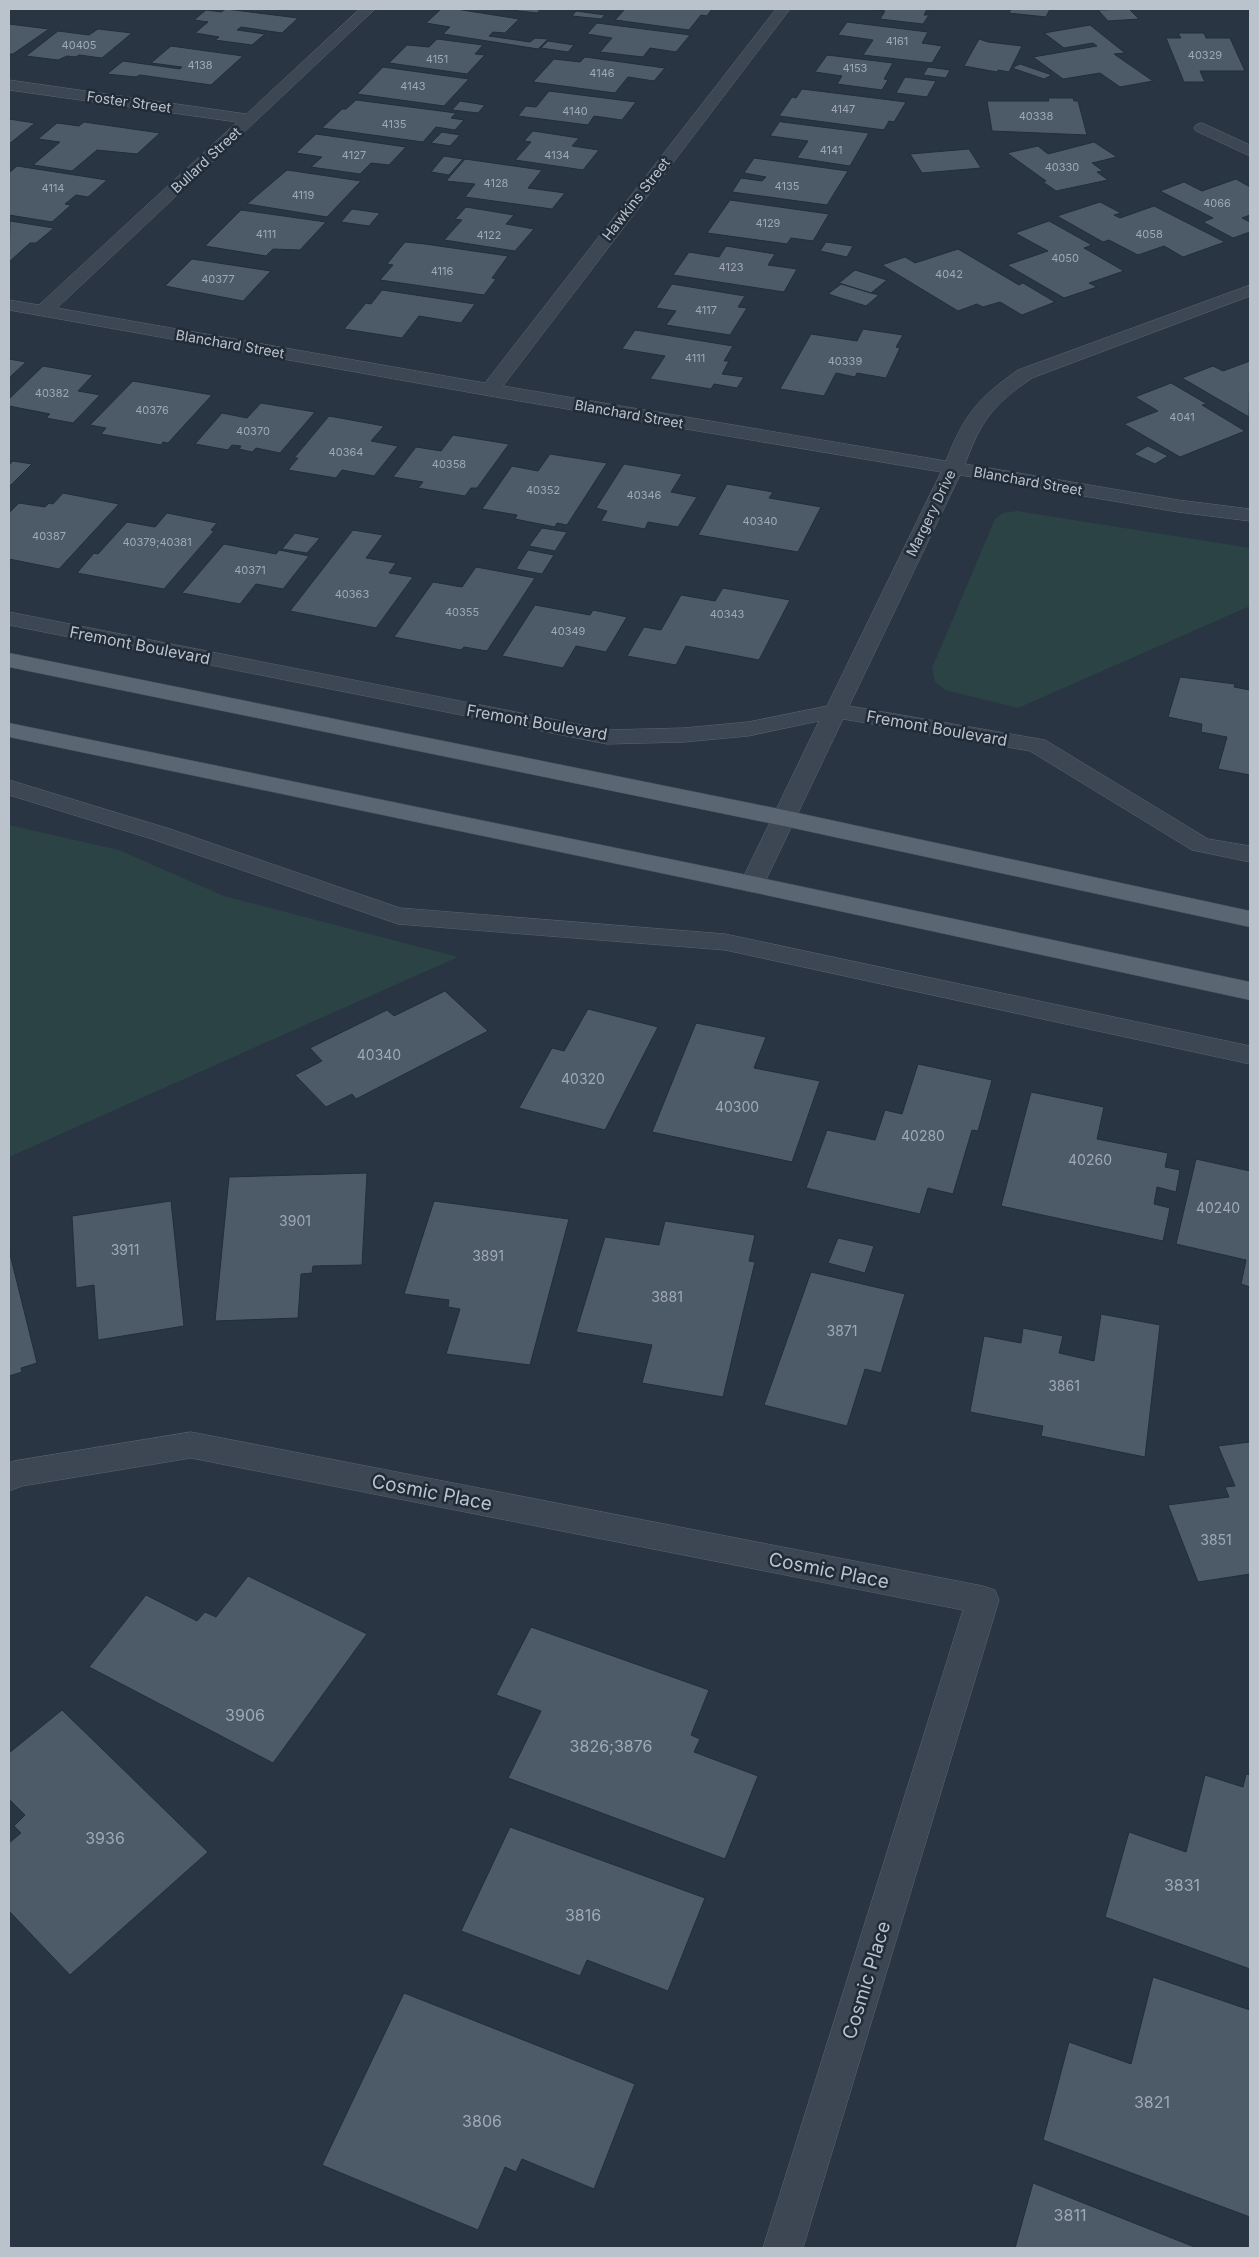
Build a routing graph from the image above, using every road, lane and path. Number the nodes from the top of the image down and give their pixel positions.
1 (368, 9) edge
2 (783, 9) edge
3 (9, 85) edge
4 (249, 120) junction
5 (1202, 128) dead end
6 (1250, 151) edge
7 (1250, 290) edge
8 (9, 305) edge
9 (43, 311) junction
10 (490, 390) junction
11 (952, 468) junction
12 (1250, 515) edge
13 (9, 620) edge
14 (9, 660) edge
15 (836, 711) junction
16 (9, 730) edge
17 (9, 787) edge
18 (784, 818) junction
19 (1250, 854) edge
20 (752, 884) junction
21 (1250, 919) edge
22 (1250, 991) edge
23 (1250, 1055) edge
24 (9, 1478) edge
25 (783, 2248) edge

1 - 4 street, Bullard Street
2 - 10 street, Hawkins Street
3 - 4 street, Foster Street
4 - 9 street, Bullard Street
5 - 6 street
7 - 11 street, Margery Drive
8 - 9 street, Blanchard Street
9 - 10 street, Blanchard Street
10 - 11 street, Blanchard Street
11 - 12 street, Blanchard Street
11 - 15 street, Margery Drive
13 - 15 street, Fremont Boulevard
14 - 18 main road
15 - 18 street, Margery Drive
15 - 19 street, Fremont Boulevard
16 - 20 main road
17 - 23 street
18 - 20 street, Margery Drive
18 - 21 main road
20 - 22 main road
24 - 25 street, Cosmic Place

